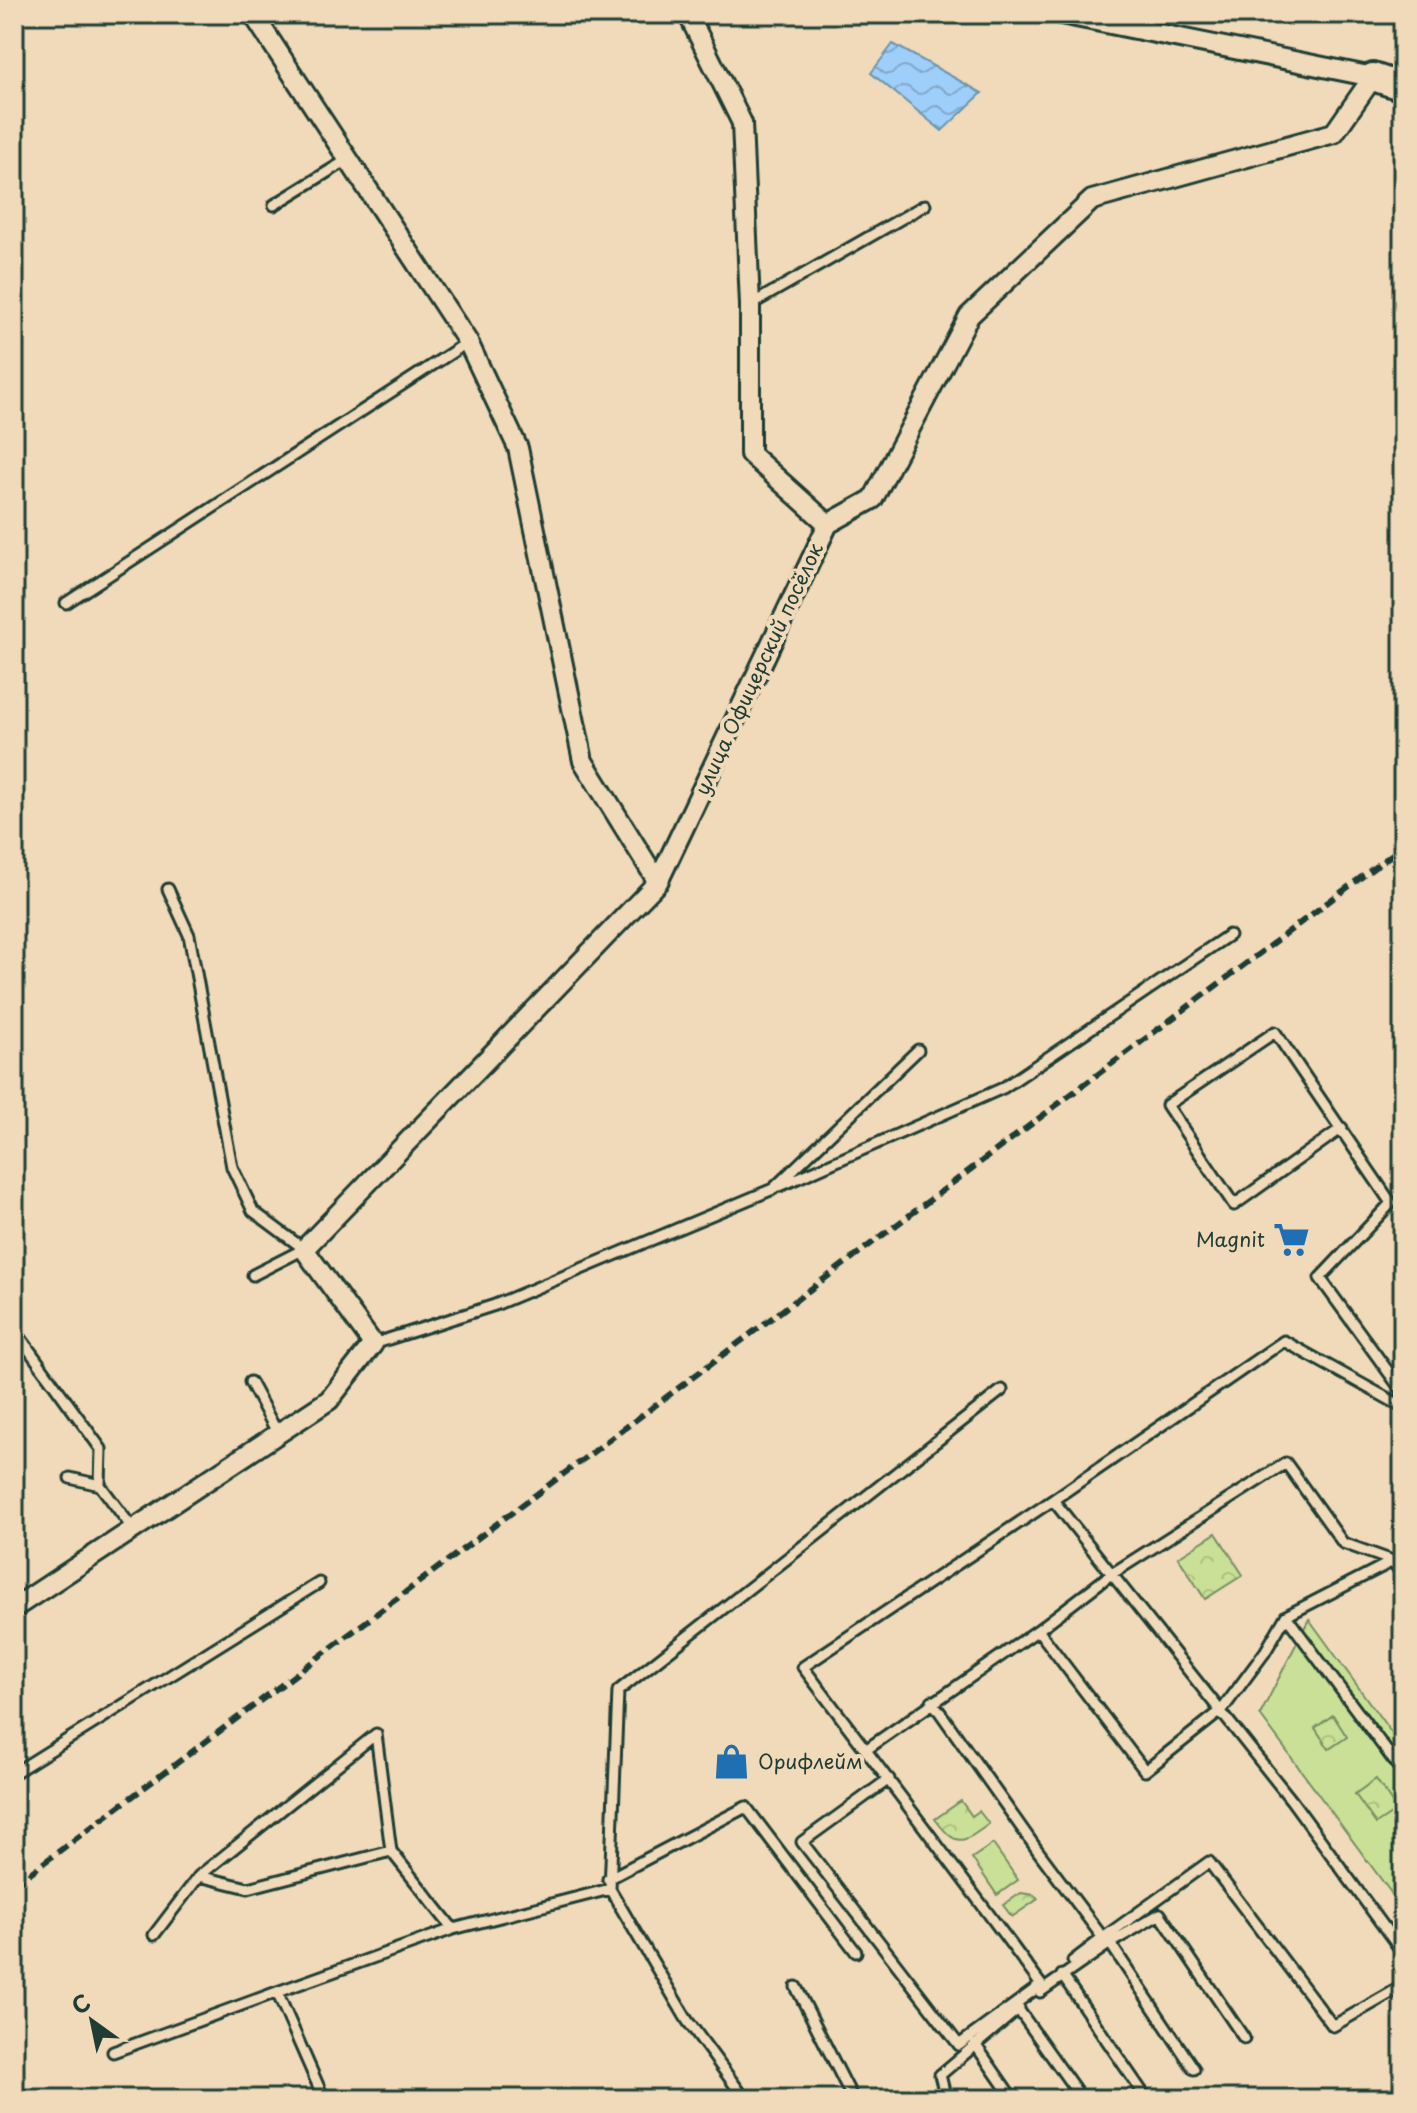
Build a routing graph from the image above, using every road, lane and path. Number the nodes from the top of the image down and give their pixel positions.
1 (253, 14) edge
2 (688, 14) edge
3 (1061, 14) edge
4 (1133, 22) edge
5 (1373, 77) junction
6 (1403, 87) edge
7 (347, 160) junction
8 (274, 205) dead end
9 (925, 205) dead end
10 (750, 305) junction
11 (468, 342) junction
12 (828, 524) junction
13 (66, 603) dead end
14 (658, 882) junction
15 (168, 889) dead end
16 (1229, 935) dead end
17 (918, 1050) dead end
18 (1342, 1128) junction
19 (773, 1189) junction
20 (304, 1249) junction
21 (253, 1275) dead end
22 (14, 1329) edge
23 (373, 1344) junction
24 (250, 1382) dead end
25 (1002, 1390) dead end
26 (1403, 1392) edge
27 (1403, 1407) edge
28 (278, 1434) junction
29 (70, 1478) dead end
30 (100, 1485) junction
31 (1053, 1500) junction
32 (134, 1530) junction
33 (1398, 1561) edge
34 (1110, 1575) junction
35 (1403, 1576) edge
36 (319, 1583) dead end
37 (14, 1608) edge
38 (1286, 1616) junction
39 (1038, 1630) junction
40 (932, 1701) junction
41 (1222, 1710) junction
42 (867, 1749) junction
43 (14, 1773) edge
44 (1403, 1773) edge
45 (889, 1779) junction
46 (391, 1851) junction
47 (199, 1876) junction
48 (609, 1884) junction
49 (453, 1929) junction
50 (154, 1935) dead end
51 (1106, 1941) junction
52 (856, 1952) dead end
53 (1403, 1953) edge
54 (1062, 1975) junction
55 (1041, 1985) junction
56 (1403, 1986) edge
57 (796, 1987) dead end
58 (277, 1992) junction
59 (1018, 2009) junction
60 (1244, 2038) dead end
61 (975, 2044) junction
62 (113, 2052) dead end
63 (1194, 2069) dead end
64 (324, 2099) edge
65 (745, 2099) edge
66 (853, 2099) edge
67 (946, 2099) edge
68 (1013, 2099) edge
69 (1082, 2099) edge
70 (1147, 2099) edge

1 - 7 street
2 - 10 street
3 - 4 street
4 - 5 street
5 - 6 street
5 - 12 street, улица Офицерский посёлок
7 - 8 lane
7 - 11 street
9 - 10 lane
10 - 12 street
11 - 13 lane
11 - 14 street
12 - 14 street, улица Офицерский посёлок
14 - 20 street, улица Офицерский посёлок
15 - 20 lane
16 - 19 lane
17 - 19 lane
18 - 18 lane
18 - 26 lane
19 - 23 lane
20 - 21 lane
20 - 23 street
22 - 30 lane
23 - 28 street
24 - 28 lane
25 - 48 lane
27 - 31 lane
28 - 32 street
29 - 30 lane
30 - 32 lane
31 - 34 lane
31 - 42 lane
32 - 37 street
33 - 34 lane
33 - 35 lane
33 - 38 lane
34 - 39 lane
34 - 41 lane
36 - 43 lane
38 - 41 lane
38 - 44 lane
39 - 40 lane
39 - 41 lane
40 - 42 lane
40 - 51 lane
41 - 53 lane
42 - 45 lane
45 - 55 lane
45 - 55 lane
46 - 47 lane
46 - 47 lane
46 - 49 lane
47 - 50 lane
48 - 49 lane
48 - 52 lane
48 - 65 lane
49 - 58 lane
51 - 54 lane
51 - 55 lane
51 - 56 lane
51 - 60 lane
51 - 63 lane
54 - 59 lane
54 - 70 lane
57 - 66 lane
58 - 62 lane
58 - 64 lane
59 - 61 lane
59 - 69 lane
61 - 67 lane
61 - 68 lane

